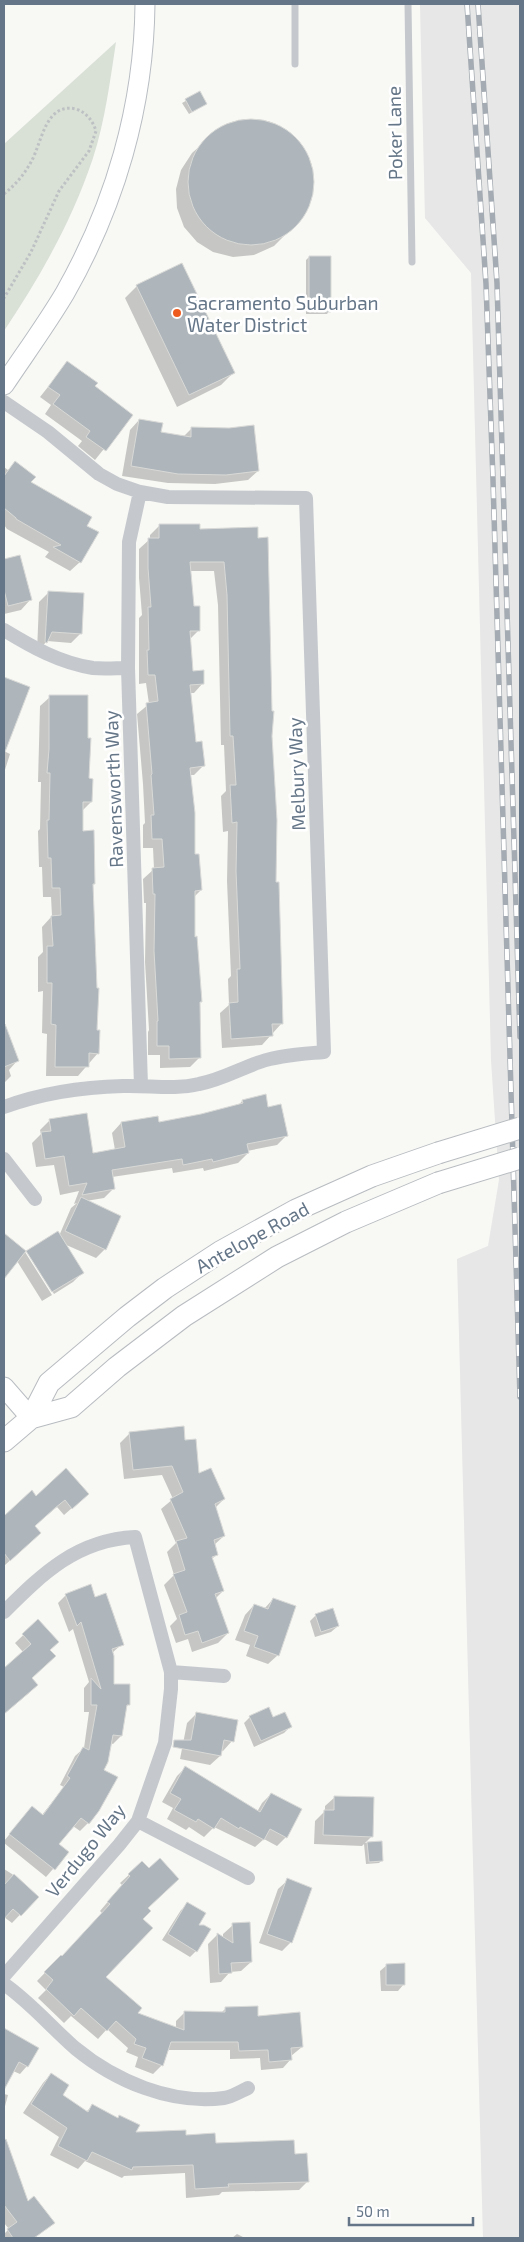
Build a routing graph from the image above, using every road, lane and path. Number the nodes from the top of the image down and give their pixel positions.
1 (145, 4) edge
2 (295, 4) edge
3 (408, 4) edge
4 (295, 64) dead end
5 (4, 194) edge
6 (412, 262) dead end
7 (4, 298) edge
8 (4, 385) edge
9 (4, 402) edge
10 (140, 492) junction
11 (4, 630) edge
12 (128, 668) junction
13 (141, 1086) junction
14 (4, 1107) edge
15 (520, 1128) edge
16 (520, 1158) edge
17 (4, 1159) edge
18 (35, 1199) dead end
19 (4, 1387) edge
20 (30, 1418) junction
21 (4, 1441) edge
22 (4, 1612) edge
23 (171, 1672) junction
24 (224, 1676) dead end
25 (138, 1821) junction
26 (248, 1878) dead end
27 (4, 1976) edge
28 (4, 1984) edge
29 (248, 2088) dead end

1 - 8 main road
2 - 4 lane
3 - 6 lane, Poker Lane
5 - 7 path
9 - 10 street, Melbury Way
10 - 12 street, Ravensworth Way
10 - 13 street, Melbury Way
11 - 12 street
12 - 13 street, Ravensworth Way
13 - 14 street, Melbury Way
15 - 20 main road, Antelope Road, bridge
16 - 20 main road, Antelope Road, bridge
17 - 18 street
19 - 20 main road
20 - 21 main road, Antelope Road
22 - 23 street, Verdugo Way
23 - 24 street
23 - 25 street, Verdugo Way
25 - 26 street
25 - 27 street, Verdugo Way
28 - 29 street

